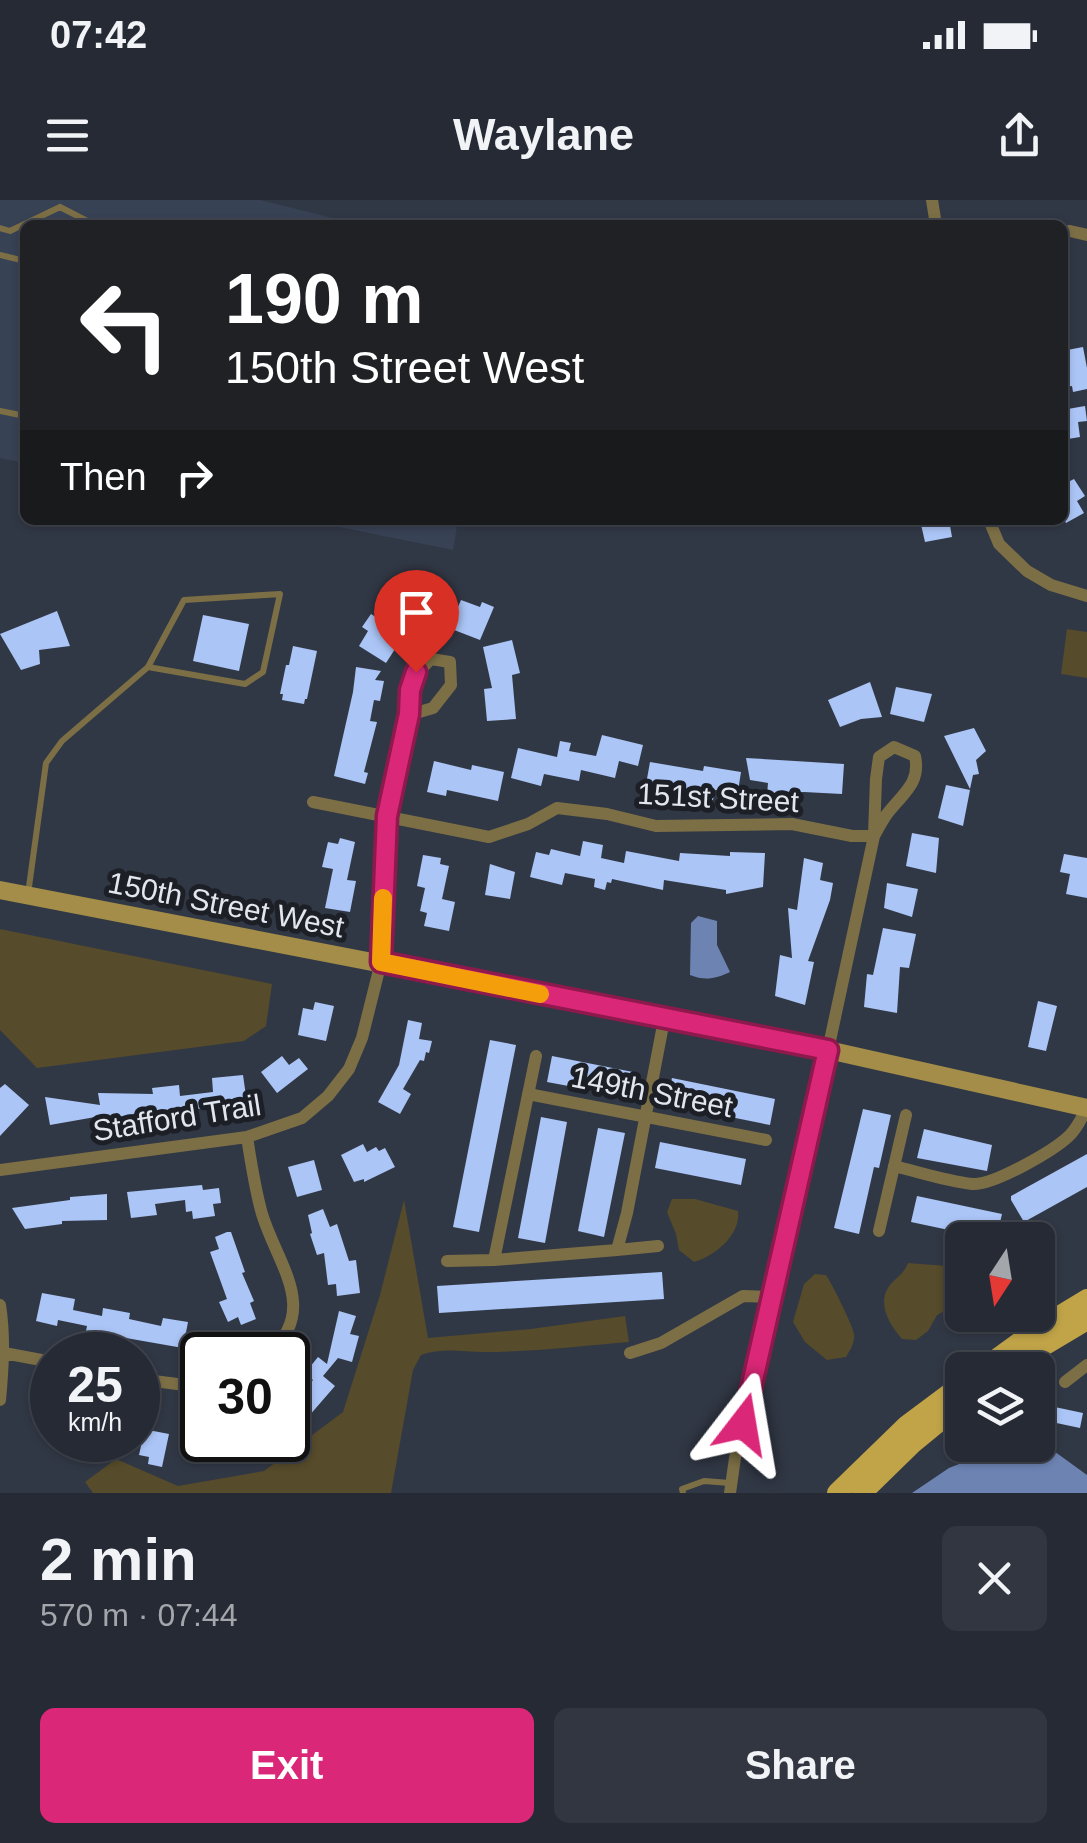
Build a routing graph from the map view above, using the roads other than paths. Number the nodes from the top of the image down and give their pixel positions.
1 (59, 204) edge
2 (29, 220) edge
3 (86, 220) edge
4 (991, 525) edge
5 (1087, 596) edge
6 (148, 667) junction
7 (409, 714) junction
8 (312, 802) dead end
9 (387, 816) junction
10 (874, 836) junction
11 (0, 890) edge
12 (28, 895) junction
13 (381, 962) junction
14 (664, 1020) junction
15 (828, 1050) junction
16 (536, 1056) dead end
17 (528, 1094) junction
18 (1087, 1108) edge
19 (906, 1115) dead end
20 (646, 1118) junction
21 (248, 1138) junction
22 (766, 1140) dead end
23 (894, 1166) junction
24 (0, 1170) edge
25 (879, 1231) dead end
26 (658, 1246) dead end
27 (617, 1250) junction
28 (494, 1260) junction
29 (448, 1262) dead end
30 (773, 1297) junction
31 (1087, 1299) edge
32 (0, 1305) edge
33 (1087, 1320) edge
34 (287, 1332) edge
35 (1006, 1352) edge
36 (1033, 1352) edge
37 (4, 1353) junction
38 (630, 1353) dead end
39 (30, 1358) edge
40 (1087, 1365) edge
41 (1066, 1382) dead end
42 (945, 1397) edge
43 (0, 1400) edge
44 (945, 1417) edge
45 (730, 1488) edge
46 (683, 1493) edge
47 (837, 1493) edge
48 (862, 1493) edge

1 - 2 lane
1 - 3 lane
4 - 5 street
6 - 6 lane
6 - 12 lane
7 - 7 street, Stafford Trail
7 - 9 street, Stafford Trail
8 - 9 street, 151st Street
9 - 10 street, 151st Street
9 - 13 street, Stafford Trail
10 - 10 street
10 - 15 street
11 - 12 street, 150th Street West
12 - 13 street, 150th Street West
13 - 14 street, 150th Street West
13 - 21 street, Stafford Trail
14 - 15 street, 150th Street West
14 - 20 street
15 - 18 street, 150th Street West
15 - 30 street
16 - 17 street
17 - 20 street, 149th Street
17 - 28 street
18 - 23 street
19 - 23 street
20 - 22 street, 149th Street
20 - 27 street
21 - 24 street, Stafford Trail
21 - 34 street
23 - 25 street
26 - 27 street
27 - 28 street
28 - 29 street
30 - 38 street
30 - 45 street
31 - 35 main road
32 - 37 street
33 - 36 main road
37 - 39 street
37 - 43 street
40 - 41 street
42 - 47 main road
44 - 48 main road
45 - 46 lane

